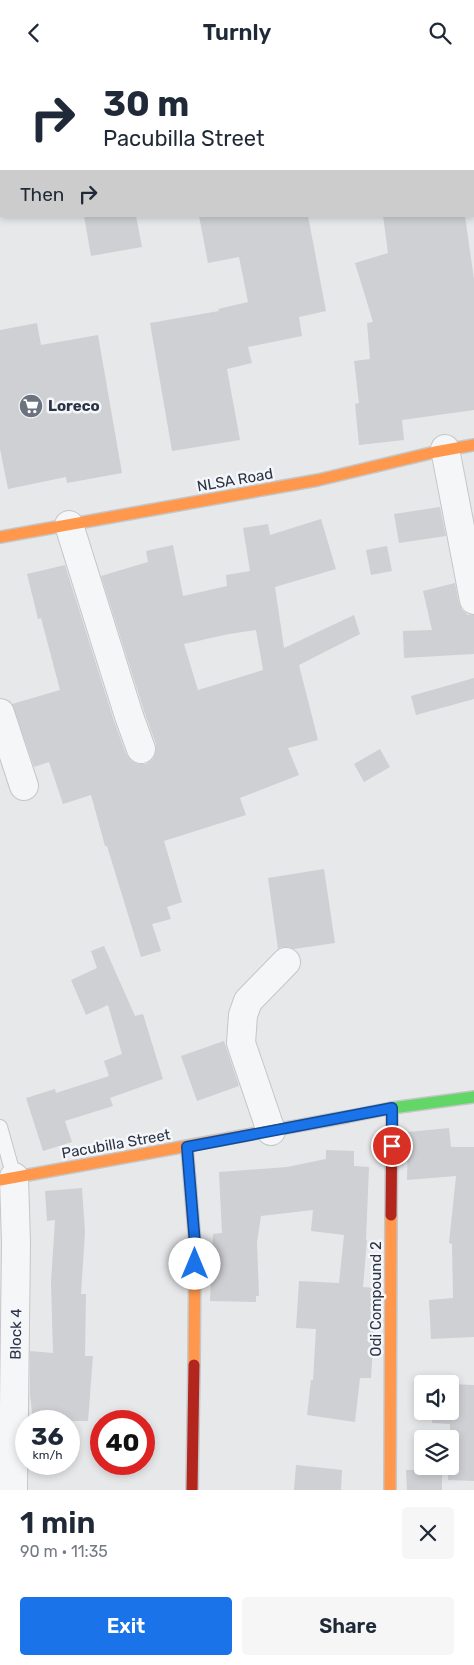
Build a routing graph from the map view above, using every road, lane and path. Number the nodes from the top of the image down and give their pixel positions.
1 (474, 445) edge
2 (445, 449) junction
3 (69, 525) junction
4 (0, 537) edge
5 (474, 600) edge
6 (0, 713) edge
7 (142, 749) dead end
8 (24, 786) dead end
9 (286, 961) dead end
10 (474, 1097) edge
11 (392, 1108) junction
12 (0, 1127) edge
13 (271, 1131) junction
14 (187, 1147) junction
15 (7, 1179) edge
16 (13, 1490) edge
17 (192, 1490) edge
18 (390, 1490) edge

1 - 2 street, NLSA Road
2 - 3 street, NLSA Road
2 - 5 street
3 - 4 street, NLSA Road
3 - 7 street
6 - 8 street
9 - 13 street
10 - 11 street, Pacubilla Street
11 - 13 street, Pacubilla Street
11 - 18 street, Odi Compound 2
12 - 15 lane
13 - 14 street, Pacubilla Street
14 - 15 street, Pacubilla Street
14 - 17 street
15 - 16 street, Block 4

